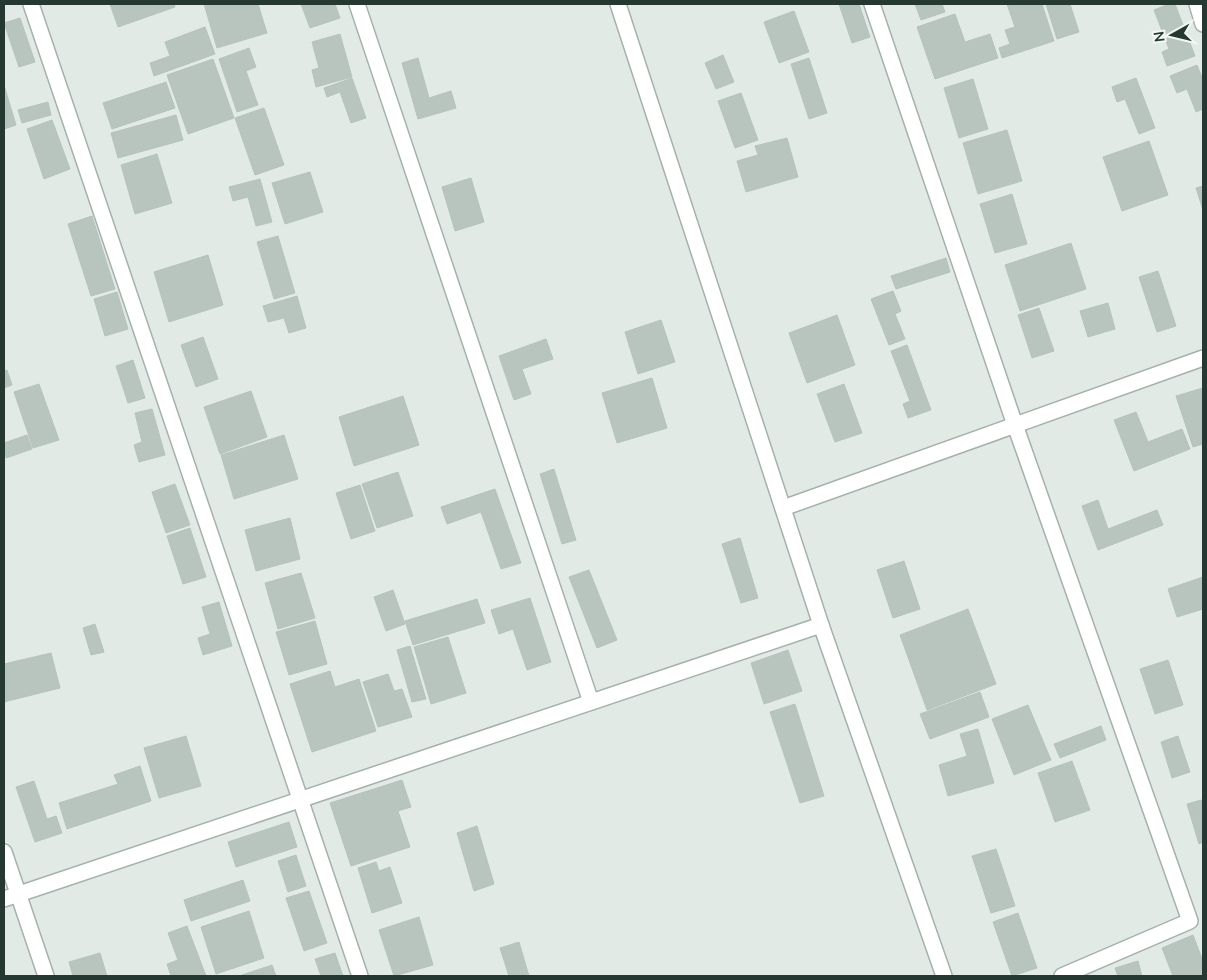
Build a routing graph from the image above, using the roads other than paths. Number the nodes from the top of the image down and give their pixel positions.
1 (31, 4) edge
2 (356, 4) edge
3 (618, 4) edge
4 (872, 4) edge
5 (1196, 4) edge
6 (1203, 24) edge
7 (1203, 358) edge
8 (1015, 425) junction
9 (783, 508) junction
10 (821, 625) junction
11 (591, 702) junction
12 (299, 800) junction
13 (4, 852) edge
14 (11, 896) edge
15 (46, 976) edge
16 (360, 976) edge
17 (944, 976) edge
18 (1062, 976) edge

1 - 12 street
2 - 11 street
3 - 9 street
4 - 8 street
5 - 6 street
7 - 8 street
8 - 9 street
8 - 18 street
9 - 10 street
10 - 11 street
10 - 17 street
11 - 12 street
12 - 14 street
12 - 16 street
13 - 14 street
14 - 15 street

